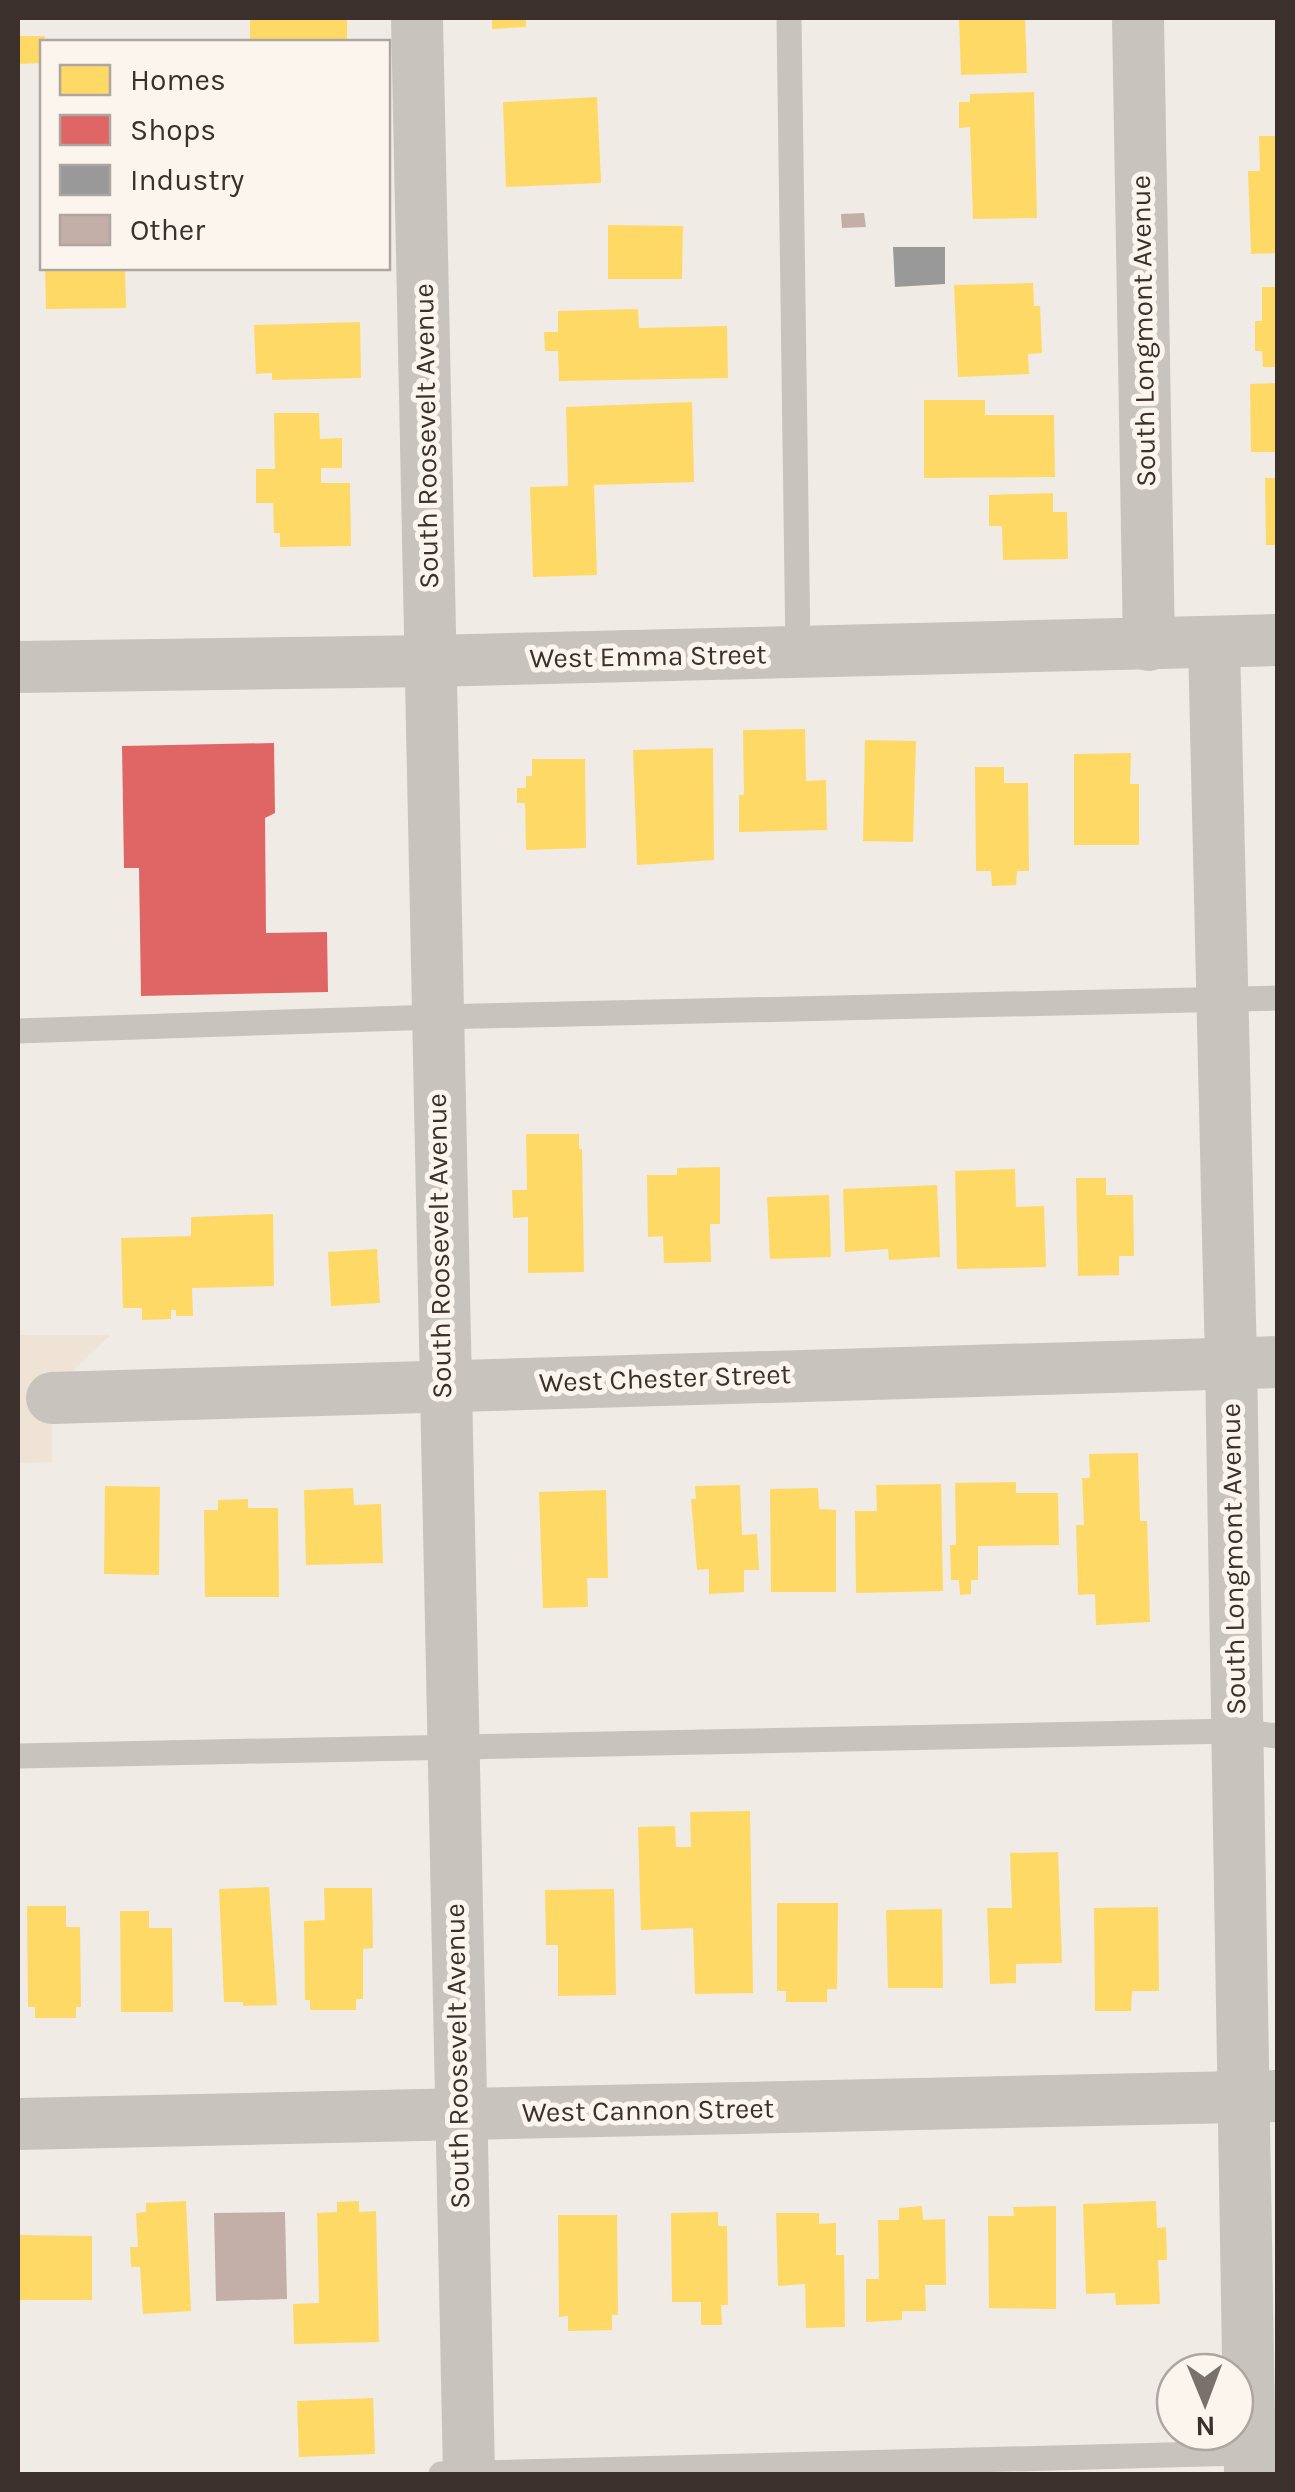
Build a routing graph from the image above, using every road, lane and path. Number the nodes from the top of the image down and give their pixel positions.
1 (417, 18) edge
2 (788, 18) edge
3 (1138, 18) edge
4 (1278, 640) edge
5 (1214, 643) junction
6 (1149, 645) junction
7 (798, 652) junction
8 (432, 661) junction
9 (18, 667) edge
10 (1278, 998) edge
11 (1222, 999) junction
12 (436, 1017) junction
13 (18, 1032) edge
14 (1254, 1362) edge
15 (441, 1385) junction
16 (52, 1398) dead end
17 (1256, 1733) edge
18 (449, 1748) junction
19 (18, 1756) edge
20 (1261, 2096) edge
21 (457, 2115) junction
22 (18, 2124) edge
23 (1259, 2459) edge
24 (460, 2474) edge

1 - 8 street, South Roosevelt Avenue
2 - 7 lane
3 - 6 street, South Longmont Avenue
4 - 5 street, West Emma Street
5 - 6 street, West Emma Street
5 - 11 street, South Longmont Avenue
6 - 7 street, West Emma Street
7 - 8 street, West Emma Street
8 - 9 street, West Emma Street
8 - 12 street, South Roosevelt Avenue
10 - 11 lane
11 - 12 lane
11 - 14 street, South Longmont Avenue
12 - 13 lane
12 - 15 street, South Roosevelt Avenue
14 - 15 street, West Chester Street
14 - 17 street, South Longmont Avenue
15 - 16 street, West Chester Street
15 - 18 street, South Roosevelt Avenue
17 - 18 lane
17 - 20 street, South Longmont Avenue
18 - 19 lane
18 - 21 street, South Roosevelt Avenue
20 - 21 street, West Cannon Street
20 - 23 street, South Longmont Avenue
21 - 22 street, West Cannon Street
21 - 24 street, South Roosevelt Avenue
23 - 24 lane

